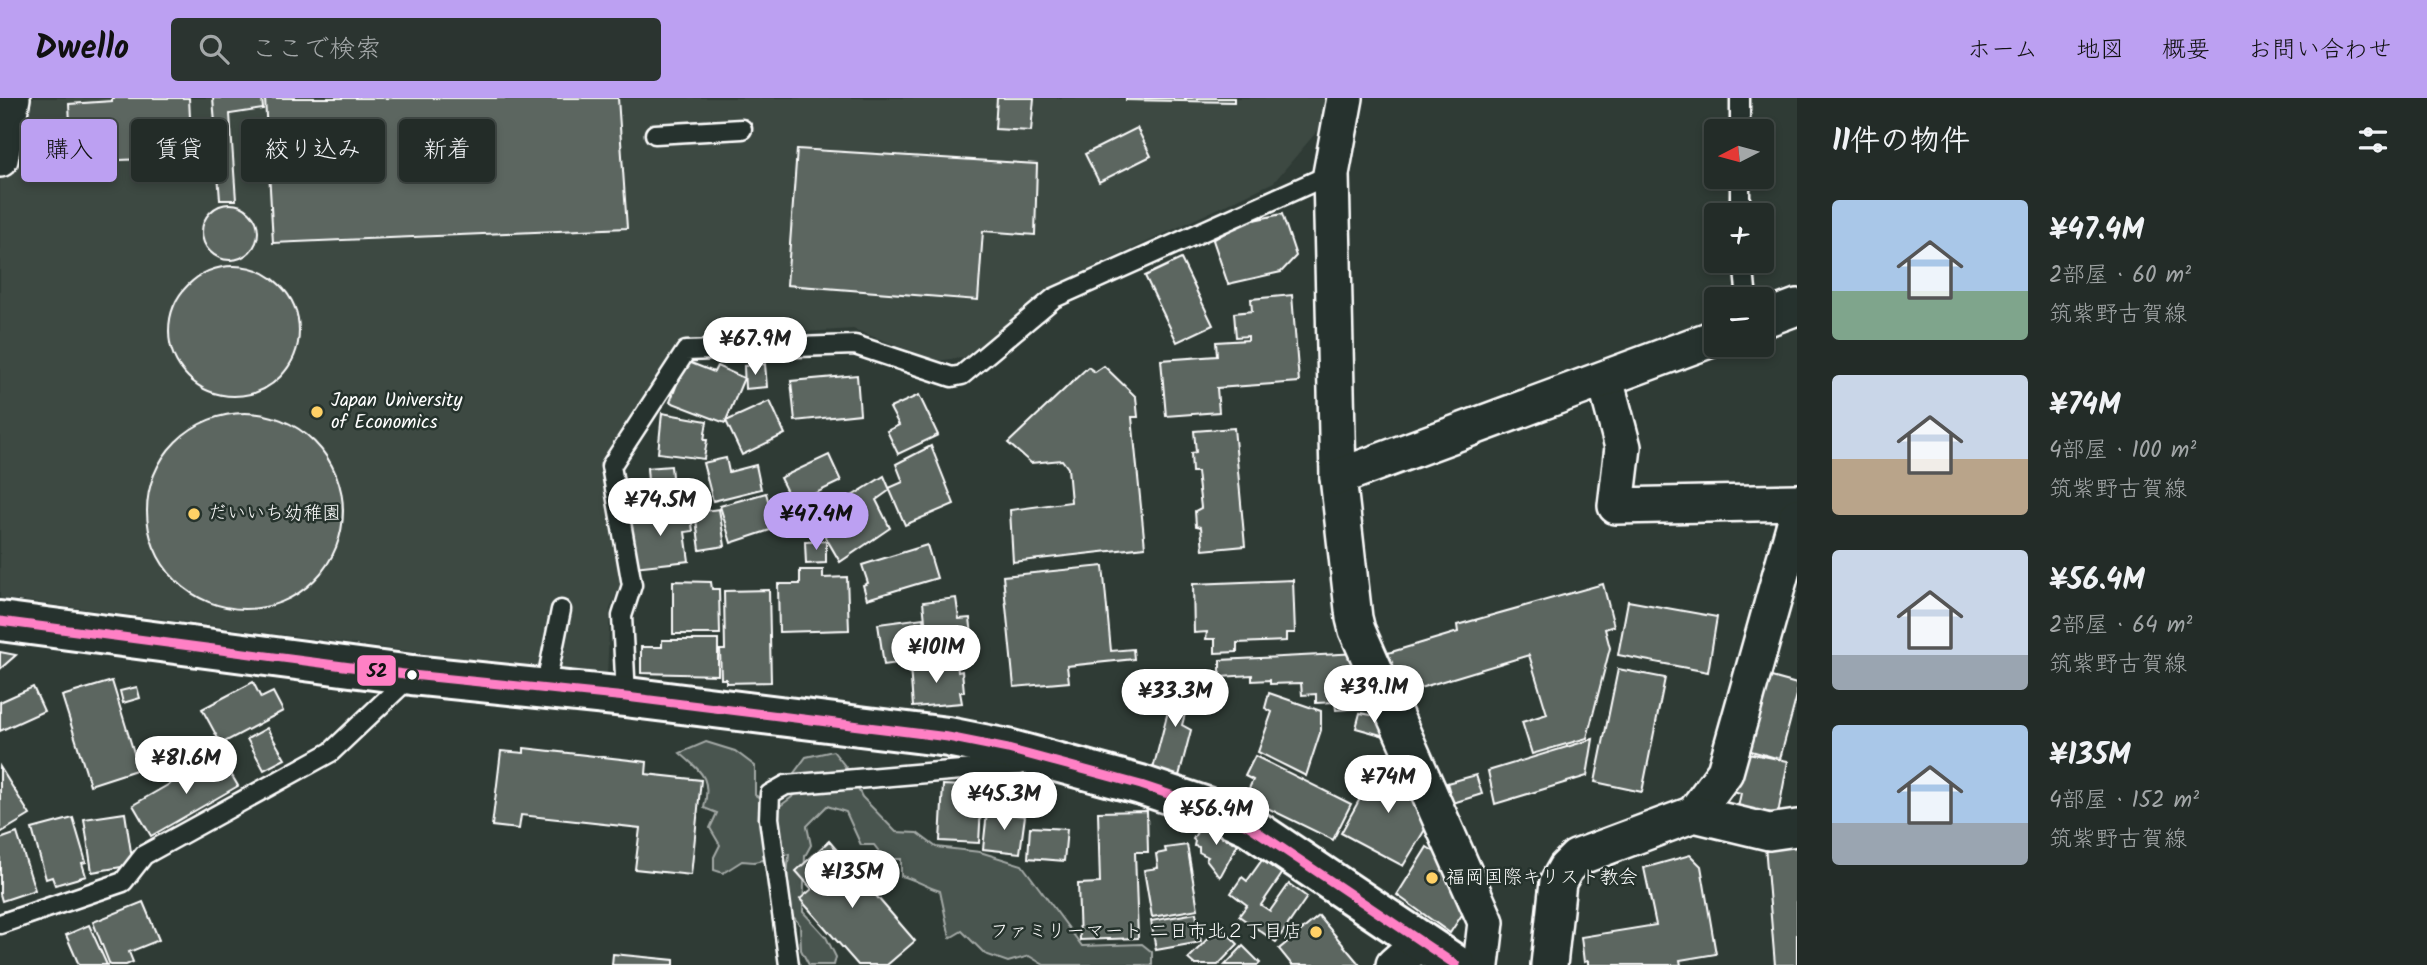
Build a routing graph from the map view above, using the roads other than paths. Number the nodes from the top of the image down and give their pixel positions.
1 (12, 98) edge
2 (1345, 98) edge
3 (1740, 98) edge
4 (1740, 119) edge
5 (741, 129) dead end
6 (655, 134) dead end
7 (0, 159) edge
8 (1331, 174) junction
9 (1797, 307) edge
10 (1774, 316) edge
11 (1704, 342) edge
12 (1605, 379) junction
13 (1338, 477) junction
14 (1797, 502) edge
15 (1797, 516) edge
16 (561, 610) dead end
17 (0, 621) edge
18 (412, 675) junction
19 (545, 689) junction
20 (626, 697) junction
21 (1059, 762) junction
22 (1695, 814) junction
23 (1797, 828) edge
24 (0, 925) edge
25 (1407, 953) edge
26 (789, 965) edge
27 (1455, 965) edge
28 (1481, 965) edge
29 (1549, 965) edge

1 - 7 street
2 - 8 street
3 - 4 lane
5 - 6 lane
8 - 13 street
8 - 20 lane
9 - 10 street
11 - 12 street
12 - 13 street
12 - 14 street
13 - 28 street
15 - 22 street
16 - 19 lane
17 - 18 main road
18 - 19 main road
18 - 24 lane
19 - 20 main road
20 - 21 main road
21 - 25 main road
21 - 26 lane
22 - 23 street
22 - 29 street
25 - 27 main road

